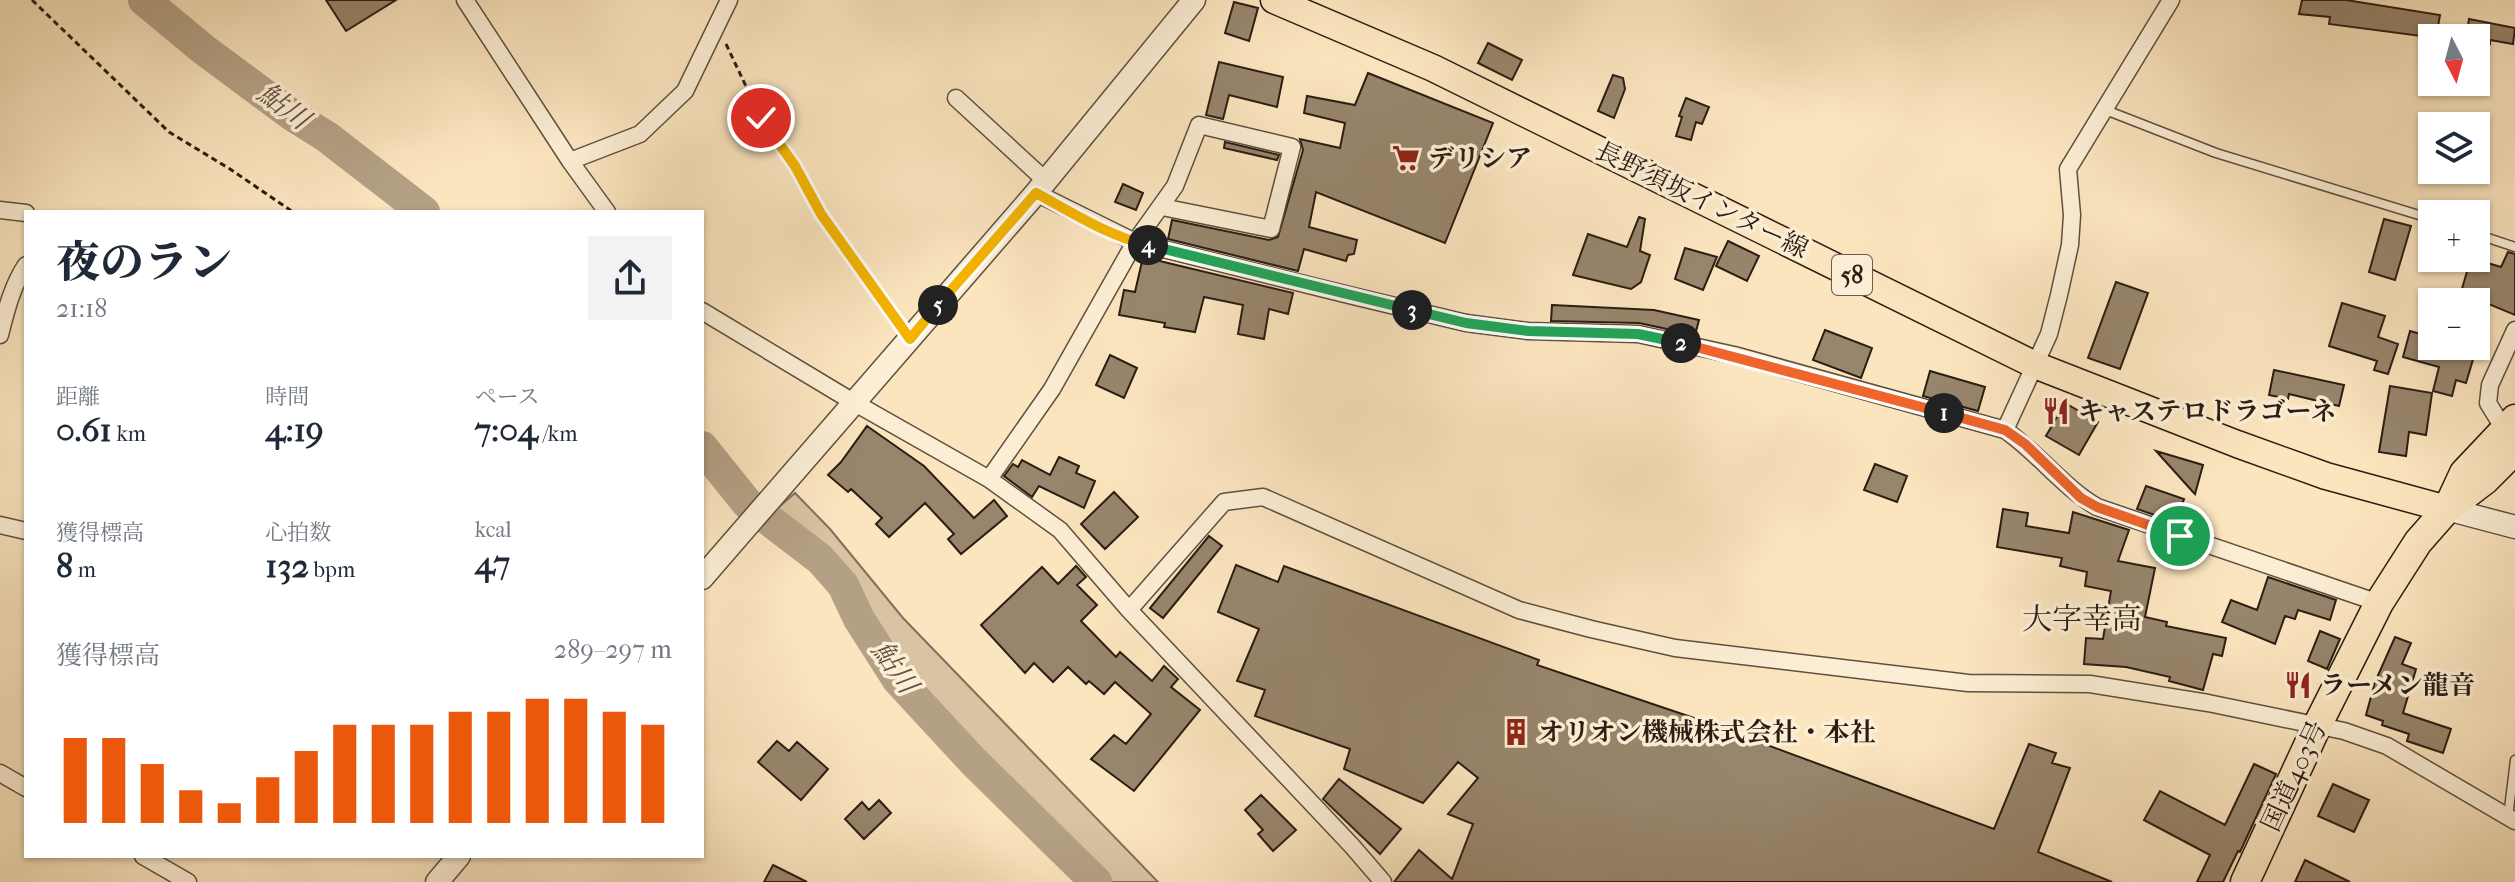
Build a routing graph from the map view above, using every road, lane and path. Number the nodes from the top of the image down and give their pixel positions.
1 (32, 0) edge
2 (465, 0) edge
3 (729, 0) edge
4 (1194, 0) edge
5 (1274, 0) edge
6 (2171, 0) edge
7 (716, 24) junction
8 (956, 98) dead end
9 (2103, 109) junction
10 (570, 161) junction
11 (1041, 187) junction
12 (1162, 207) junction
13 (0, 210) edge
14 (290, 210) edge
15 (606, 210) edge
16 (24, 213) edge
17 (2418, 215) edge
18 (2490, 239) edge
19 (1135, 242) junction
20 (2515, 247) edge
21 (24, 268) edge
22 (704, 312) edge
23 (2515, 330) edge
24 (0, 335) edge
25 (910, 339) junction
26 (2035, 365) junction
27 (855, 403) junction
28 (2005, 430) junction
29 (2511, 433) edge
30 (989, 479) junction
31 (2447, 509) junction
32 (0, 525) edge
33 (2515, 527) edge
34 (24, 531) edge
35 (705, 574) edge
36 (2379, 603) junction
37 (1129, 610) junction
38 (2317, 726) junction
39 (2515, 760) edge
40 (0, 773) edge
41 (24, 787) edge
42 (2511, 820) edge
43 (146, 858) edge
44 (457, 858) edge
45 (188, 882) edge
46 (437, 882) edge
47 (1383, 882) edge
48 (2245, 882) edge

1 - 14 path
2 - 10 street
3 - 7 street
4 - 11 street
5 - 26 main road, 長野須坂インター線 / 58
6 - 9 street
7 - 10 street
7 - 25 path
8 - 11 street
9 - 17 lane
9 - 26 street
10 - 15 street
11 - 19 street
11 - 25 street
12 - 12 street
12 - 19 street
13 - 16 street
18 - 20 lane
19 - 28 street
19 - 30 street
21 - 24 street
22 - 27 street
23 - 29 street
25 - 27 street
26 - 28 street
26 - 31 main road, 長野須坂インター線 / 58
27 - 30 street
27 - 35 street
28 - 36 street
29 - 31 highway, 国道403号
30 - 37 street
31 - 33 street
31 - 36 highway, 国道403号
32 - 34 street
36 - 38 highway, 国道403号
37 - 38 street
37 - 47 street
38 - 42 street
38 - 48 highway, 国道403号
39 - 42 lane
40 - 41 street
43 - 45 street
44 - 46 street

